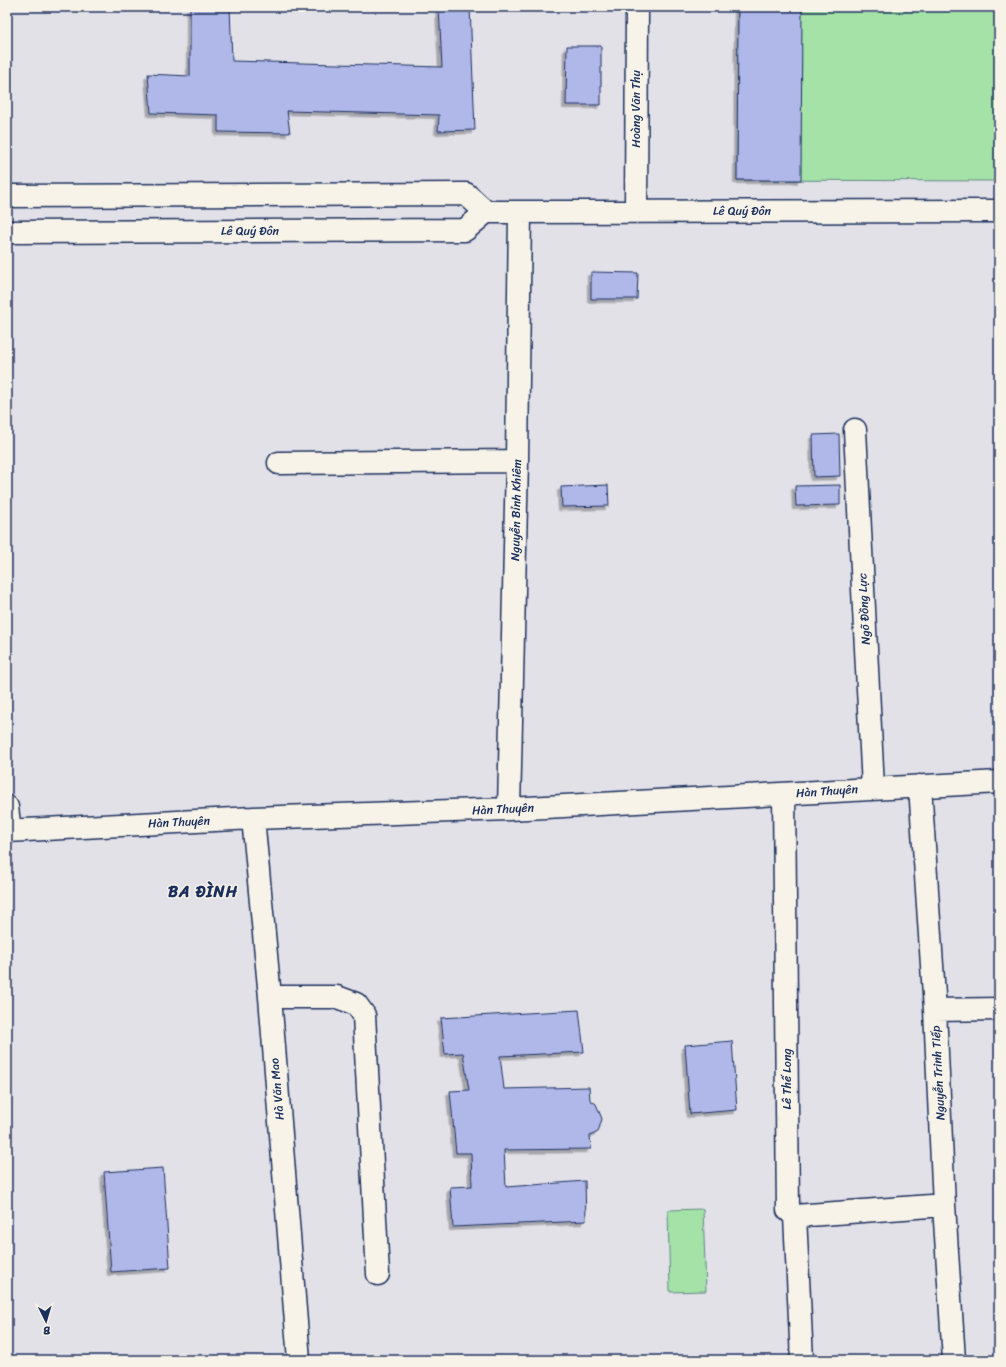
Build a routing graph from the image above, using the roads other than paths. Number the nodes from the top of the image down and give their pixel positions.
1 (637, 7) edge
2 (7, 196) edge
3 (636, 211) junction
4 (999, 211) edge
5 (486, 212) junction
6 (520, 212) junction
7 (7, 232) edge
8 (855, 430) dead end
9 (517, 460) junction
10 (279, 463) dead end
11 (999, 782) edge
12 (920, 786) junction
13 (872, 788) junction
14 (784, 794) junction
15 (7, 807) edge
16 (509, 809) junction
17 (253, 818) junction
18 (8, 831) edge
19 (270, 997) junction
20 (999, 1009) edge
21 (935, 1010) junction
22 (944, 1205) junction
23 (795, 1216) junction
24 (378, 1274) dead end
25 (299, 1360) edge
26 (802, 1360) edge
27 (954, 1360) edge

1 - 3 street, Hoàng Văn Thụ
2 - 5 street
3 - 4 street, Lê Quý Đôn
3 - 6 street, Lê Quý Đôn
5 - 6 street, Lê Quý Đôn
5 - 7 street, Lê Quý Đôn
6 - 9 street, Nguyễn Bỉnh Khiêm
8 - 13 street, Ngõ Đồng Lực
9 - 10 street
9 - 16 street, Nguyễn Bỉnh Khiêm
11 - 12 street, Hàn Thuyên
12 - 13 street, Hàn Thuyên
12 - 21 street, Nguyễn Trinh Tiếp
13 - 14 street, Hàn Thuyên
14 - 16 street, Hàn Thuyên
14 - 23 street, Lê Thế Long
15 - 18 street
16 - 17 street, Hàn Thuyên
17 - 18 street, Hàn Thuyên
17 - 19 street, Hà Văn Mao
19 - 24 street
19 - 25 street, Hà Văn Mao
20 - 21 street
21 - 22 street, Nguyễn Trinh Tiếp
22 - 23 street
22 - 27 street, Nguyễn Trinh Tiếp
23 - 26 street, Lê Thế Long

